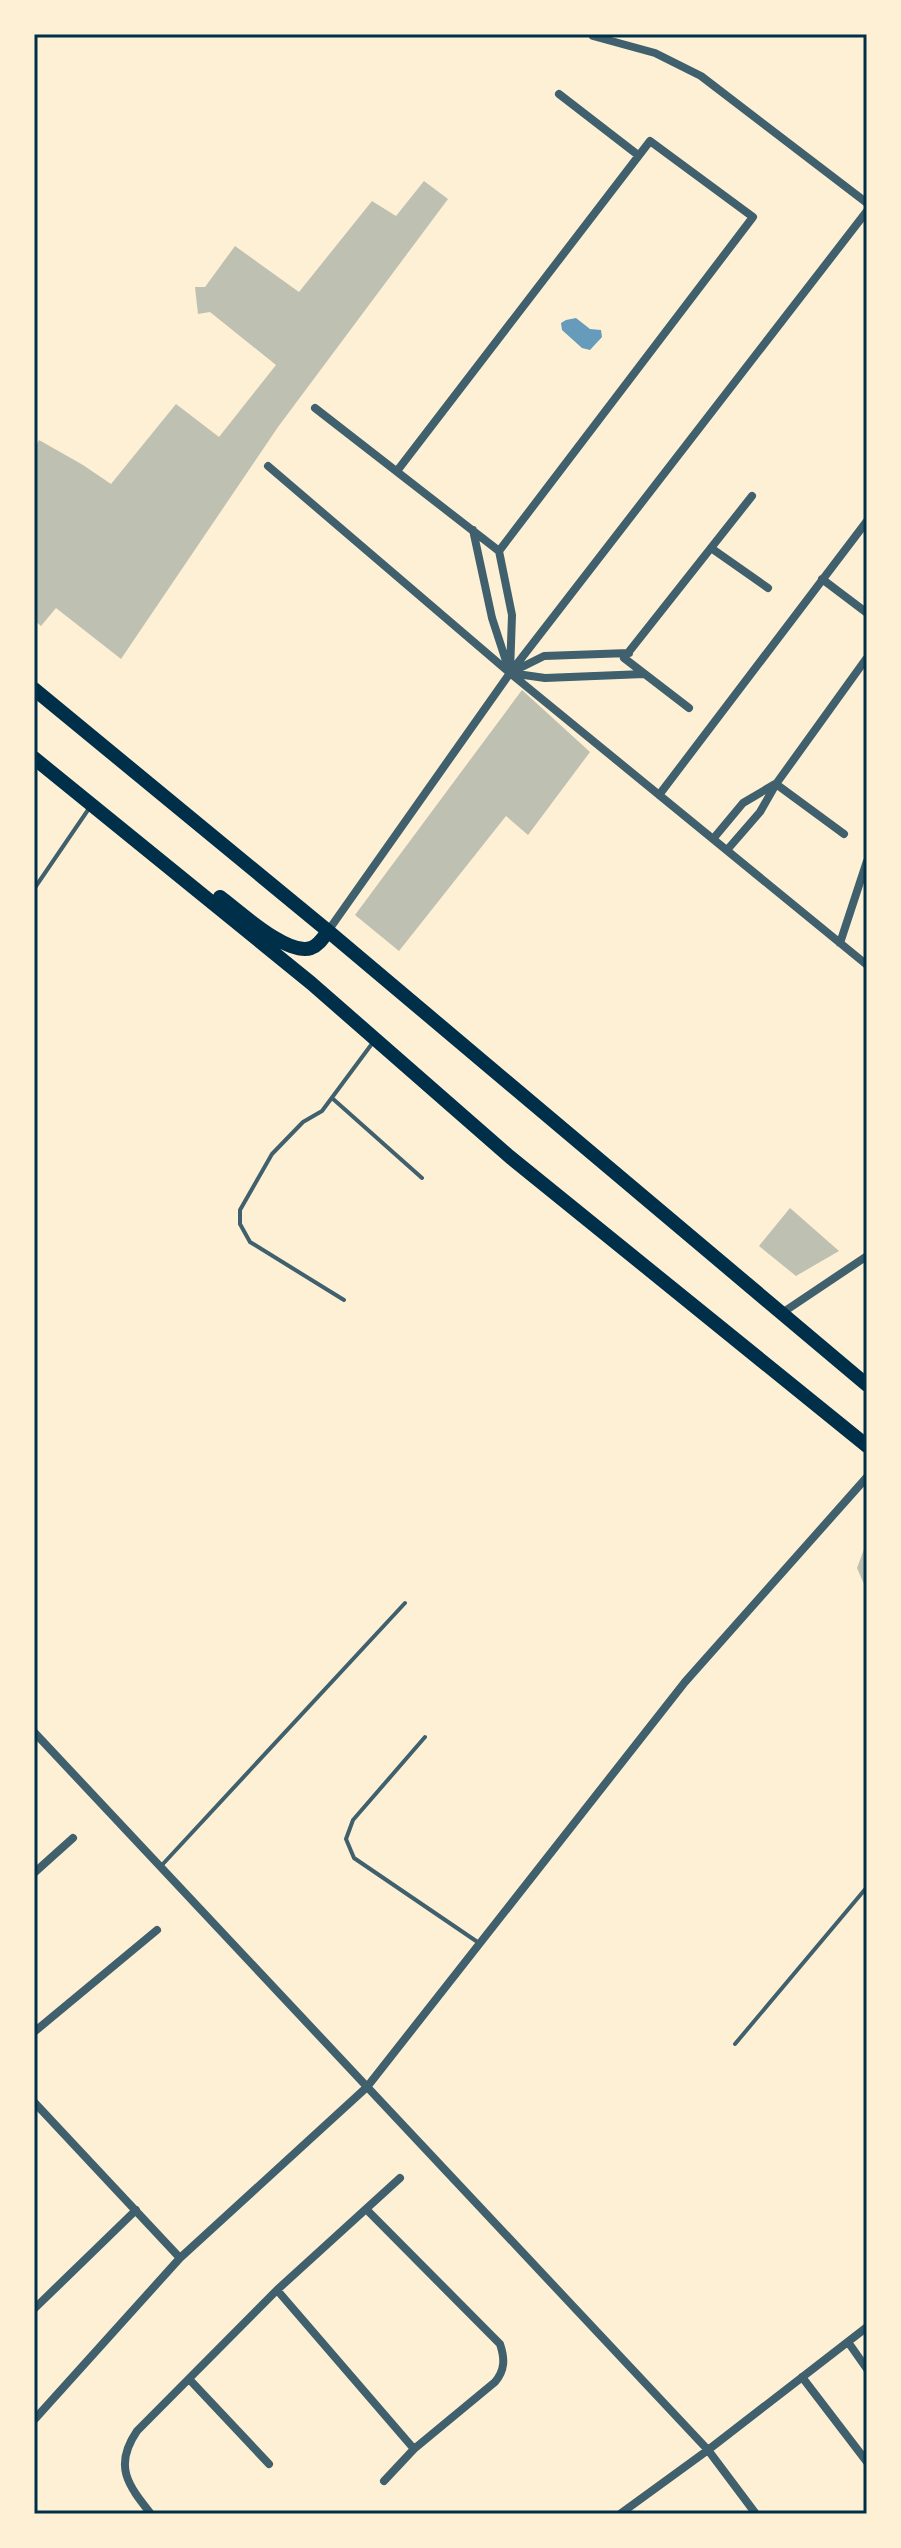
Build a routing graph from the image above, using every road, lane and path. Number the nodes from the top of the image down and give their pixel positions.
1 (593, 36) edge
2 (559, 94) dead end
3 (638, 155) junction
4 (867, 203) edge
5 (867, 211) edge
6 (315, 408) dead end
7 (268, 466) dead end
8 (397, 471) junction
9 (752, 496) dead end
10 (867, 521) edge
11 (473, 530) junction
12 (711, 548) junction
13 (499, 551) junction
14 (822, 579) junction
15 (768, 588) dead end
16 (867, 613) edge
17 (629, 653) junction
18 (866, 659) edge
19 (510, 673) junction
20 (644, 674) junction
21 (34, 689) edge
22 (689, 708) dead end
23 (34, 758) edge
24 (776, 784) junction
25 (659, 795) junction
26 (91, 805) junction
27 (844, 834) dead end
28 (713, 839) junction
29 (727, 850) junction
30 (867, 861) edge
31 (161, 862) junction
32 (34, 889) edge
33 (328, 931) junction
34 (840, 943) junction
35 (867, 965) edge
36 (376, 1039) junction
37 (332, 1098) junction
38 (422, 1178) dead end
39 (867, 1256) edge
40 (344, 1300) dead end
41 (782, 1313) junction
42 (867, 1385) edge
43 (867, 1446) edge
44 (867, 1477) edge
45 (405, 1603) dead end
46 (34, 1732) edge
47 (425, 1737) dead end
48 (73, 1838) dead end
49 (160, 1867) junction
50 (34, 1873) edge
51 (867, 1887) edge
52 (157, 1930) dead end
53 (479, 1943) junction
54 (34, 2032) edge
55 (735, 2044) dead end
56 (367, 2087) junction
57 (34, 2102) edge
58 (400, 2178) dead end
59 (136, 2210) junction
60 (367, 2210) junction
61 (180, 2258) junction
62 (277, 2290) junction
63 (34, 2309) edge
64 (867, 2327) edge
65 (848, 2342) junction
66 (867, 2369) edge
67 (802, 2377) junction
68 (189, 2379) junction
69 (34, 2420) edge
70 (414, 2449) junction
71 (708, 2450) junction
72 (867, 2462) edge
73 (269, 2464) dead end
74 (384, 2481) dead end
75 (151, 2514) edge
76 (620, 2514) edge
77 (756, 2514) edge

1 - 4 street
2 - 3 street
3 - 8 street
3 - 13 street
5 - 19 street
6 - 8 street
7 - 19 street
8 - 11 street
9 - 12 street
10 - 14 street
11 - 13 street
11 - 19 street
12 - 15 street
12 - 17 street
13 - 19 street
14 - 16 street
14 - 25 street
17 - 19 street
17 - 20 street
18 - 24 street
19 - 20 street
19 - 25 street
19 - 33 street
20 - 22 street
21 - 33 main road
23 - 26 main road
24 - 27 street
24 - 28 street
24 - 29 street
25 - 28 street
26 - 31 main road
26 - 32 lane
28 - 29 street
29 - 34 street
30 - 34 street
31 - 33 main road
31 - 36 main road
33 - 41 main road
34 - 35 street
36 - 37 lane
36 - 43 main road
37 - 38 lane
37 - 40 lane
39 - 41 street
41 - 42 main road
44 - 53 street
45 - 49 lane
46 - 49 street
47 - 53 lane
48 - 50 street
49 - 56 street
51 - 55 lane
52 - 54 street
53 - 56 street
56 - 61 street
56 - 71 street
57 - 59 street
58 - 60 street
59 - 61 street
59 - 63 street
60 - 62 street
60 - 70 street
61 - 69 street
62 - 68 street
62 - 70 street
64 - 65 street
65 - 66 street
65 - 67 street
67 - 71 street
67 - 72 street
68 - 73 street
68 - 75 street
70 - 74 street
71 - 76 street
71 - 77 street

